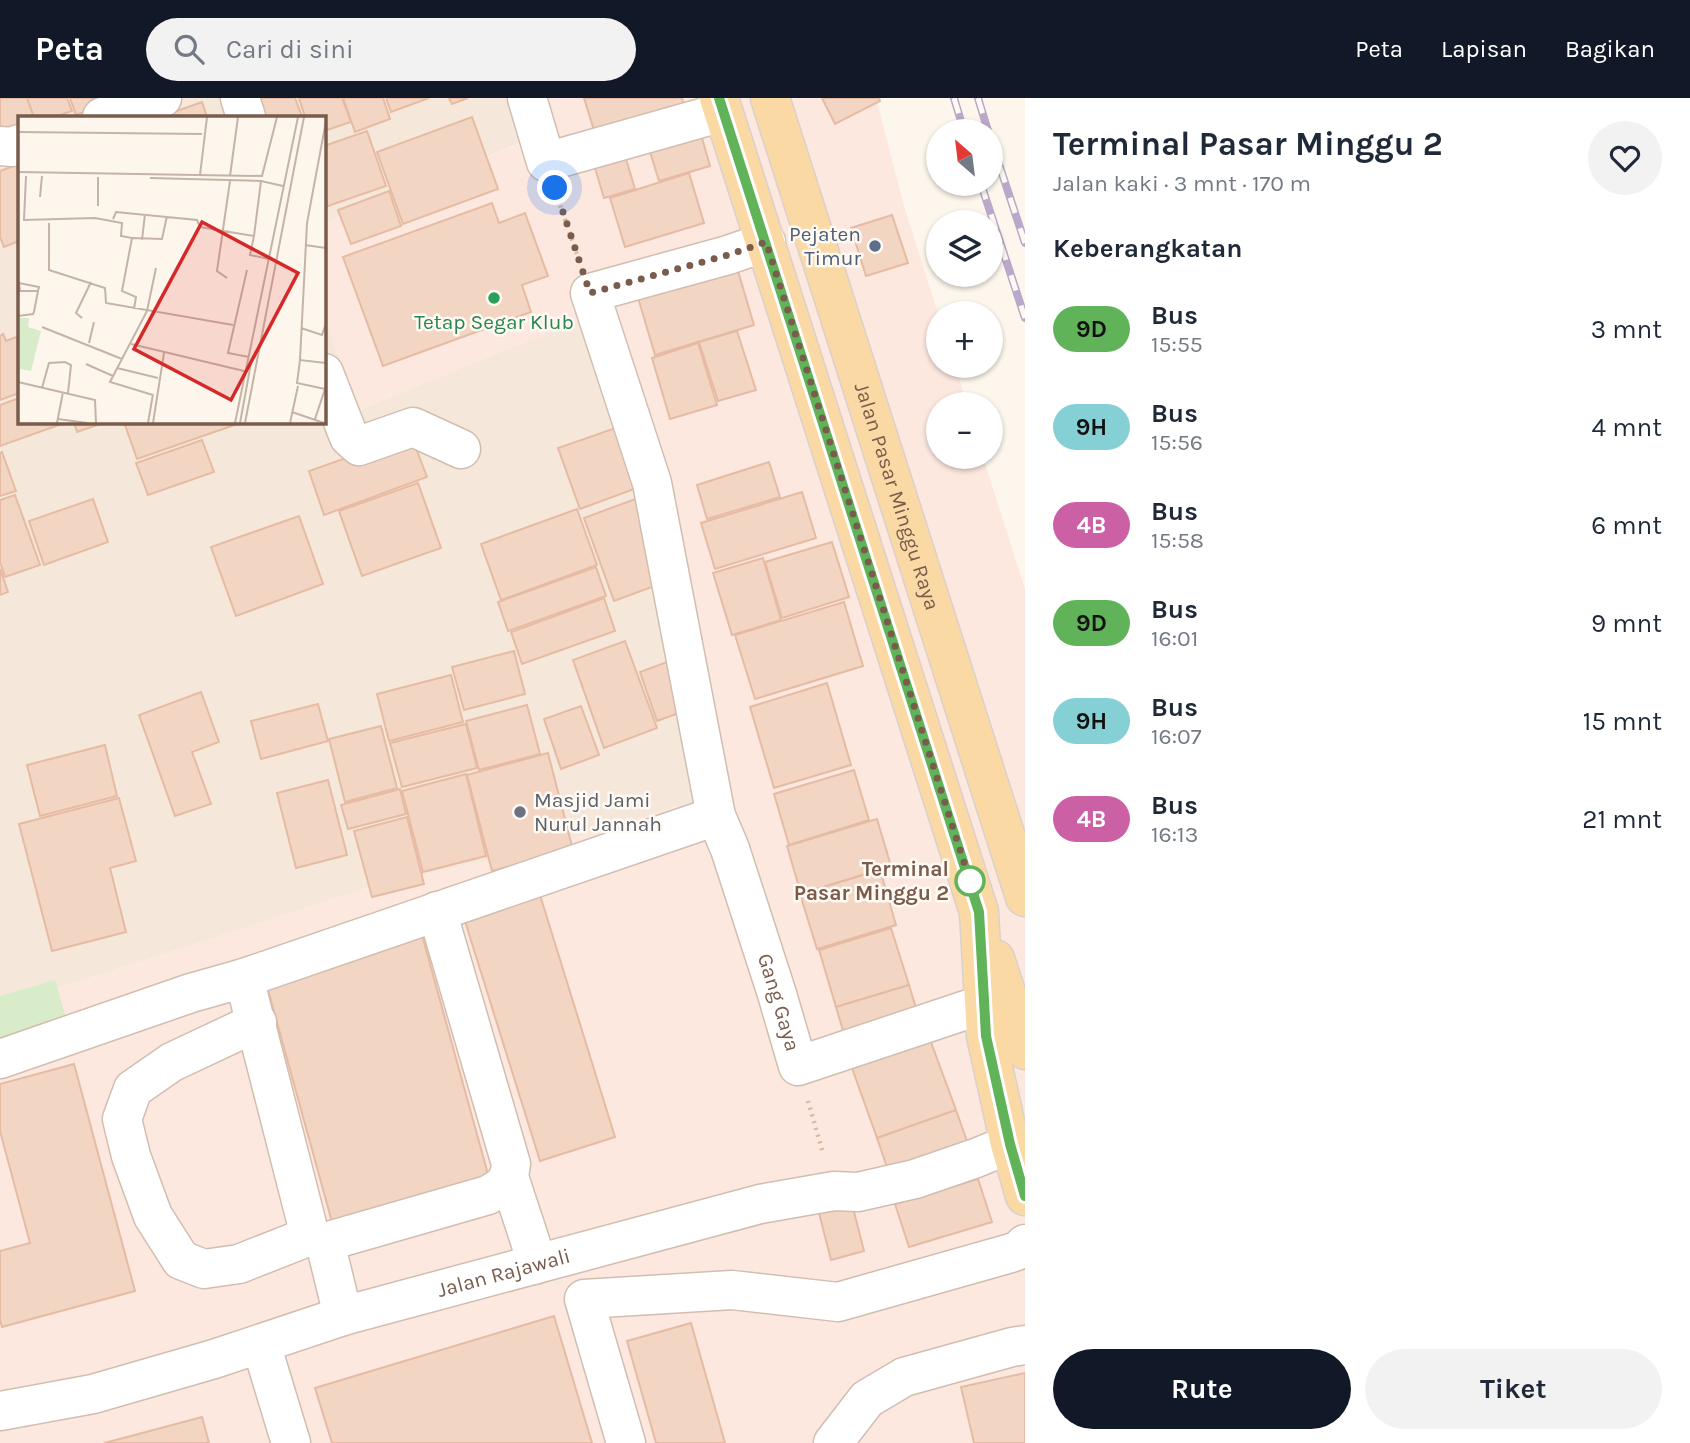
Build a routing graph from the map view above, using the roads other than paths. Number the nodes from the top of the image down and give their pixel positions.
1 (162, 98) edge
2 (240, 98) edge
3 (527, 98) edge
4 (770, 98) edge
5 (721, 105) edge
6 (105, 116) edge
7 (246, 116) edge
8 (18, 144) edge
9 (0, 146) edge
10 (766, 242) junction
11 (326, 378) edge
12 (461, 449) dead end
13 (716, 816) junction
14 (1025, 897) edge
15 (436, 911) junction
16 (979, 912) junction
17 (244, 978) junction
18 (984, 1004) junction
19 (257, 1022) junction
20 (1025, 1050) edge
21 (0, 1059) edge
22 (1010, 1144) junction
23 (509, 1177) junction
24 (1025, 1196) edge
25 (318, 1239) junction
26 (1018, 1248) edge
27 (534, 1265) junction
28 (343, 1316) junction
29 (261, 1344) junction
30 (1025, 1345) edge
31 (0, 1411) edge
32 (291, 1443) edge
33 (626, 1443) edge
34 (833, 1443) edge

1 - 6 street
2 - 7 street
3 - 5 street
4 - 14 main road, Jalan Pasar Minggu Raya
5 - 10 main road
8 - 9 street
10 - 13 street, Gang Gaya
10 - 16 main road
11 - 12 street
13 - 15 street
13 - 18 street, Gang Gaya
15 - 17 street
15 - 23 street
16 - 18 main road
16 - 20 main road
17 - 19 street
17 - 21 street
18 - 22 main road
19 - 25 street
19 - 25 street
22 - 24 main road
22 - 27 street, Jalan Rajawali
23 - 25 street
23 - 27 street
25 - 28 street
26 - 33 street
27 - 28 street, Jalan Rajawali
28 - 29 street, Jalan Rajawali
29 - 31 street, Jalan Rajawali
29 - 32 street
30 - 34 street

